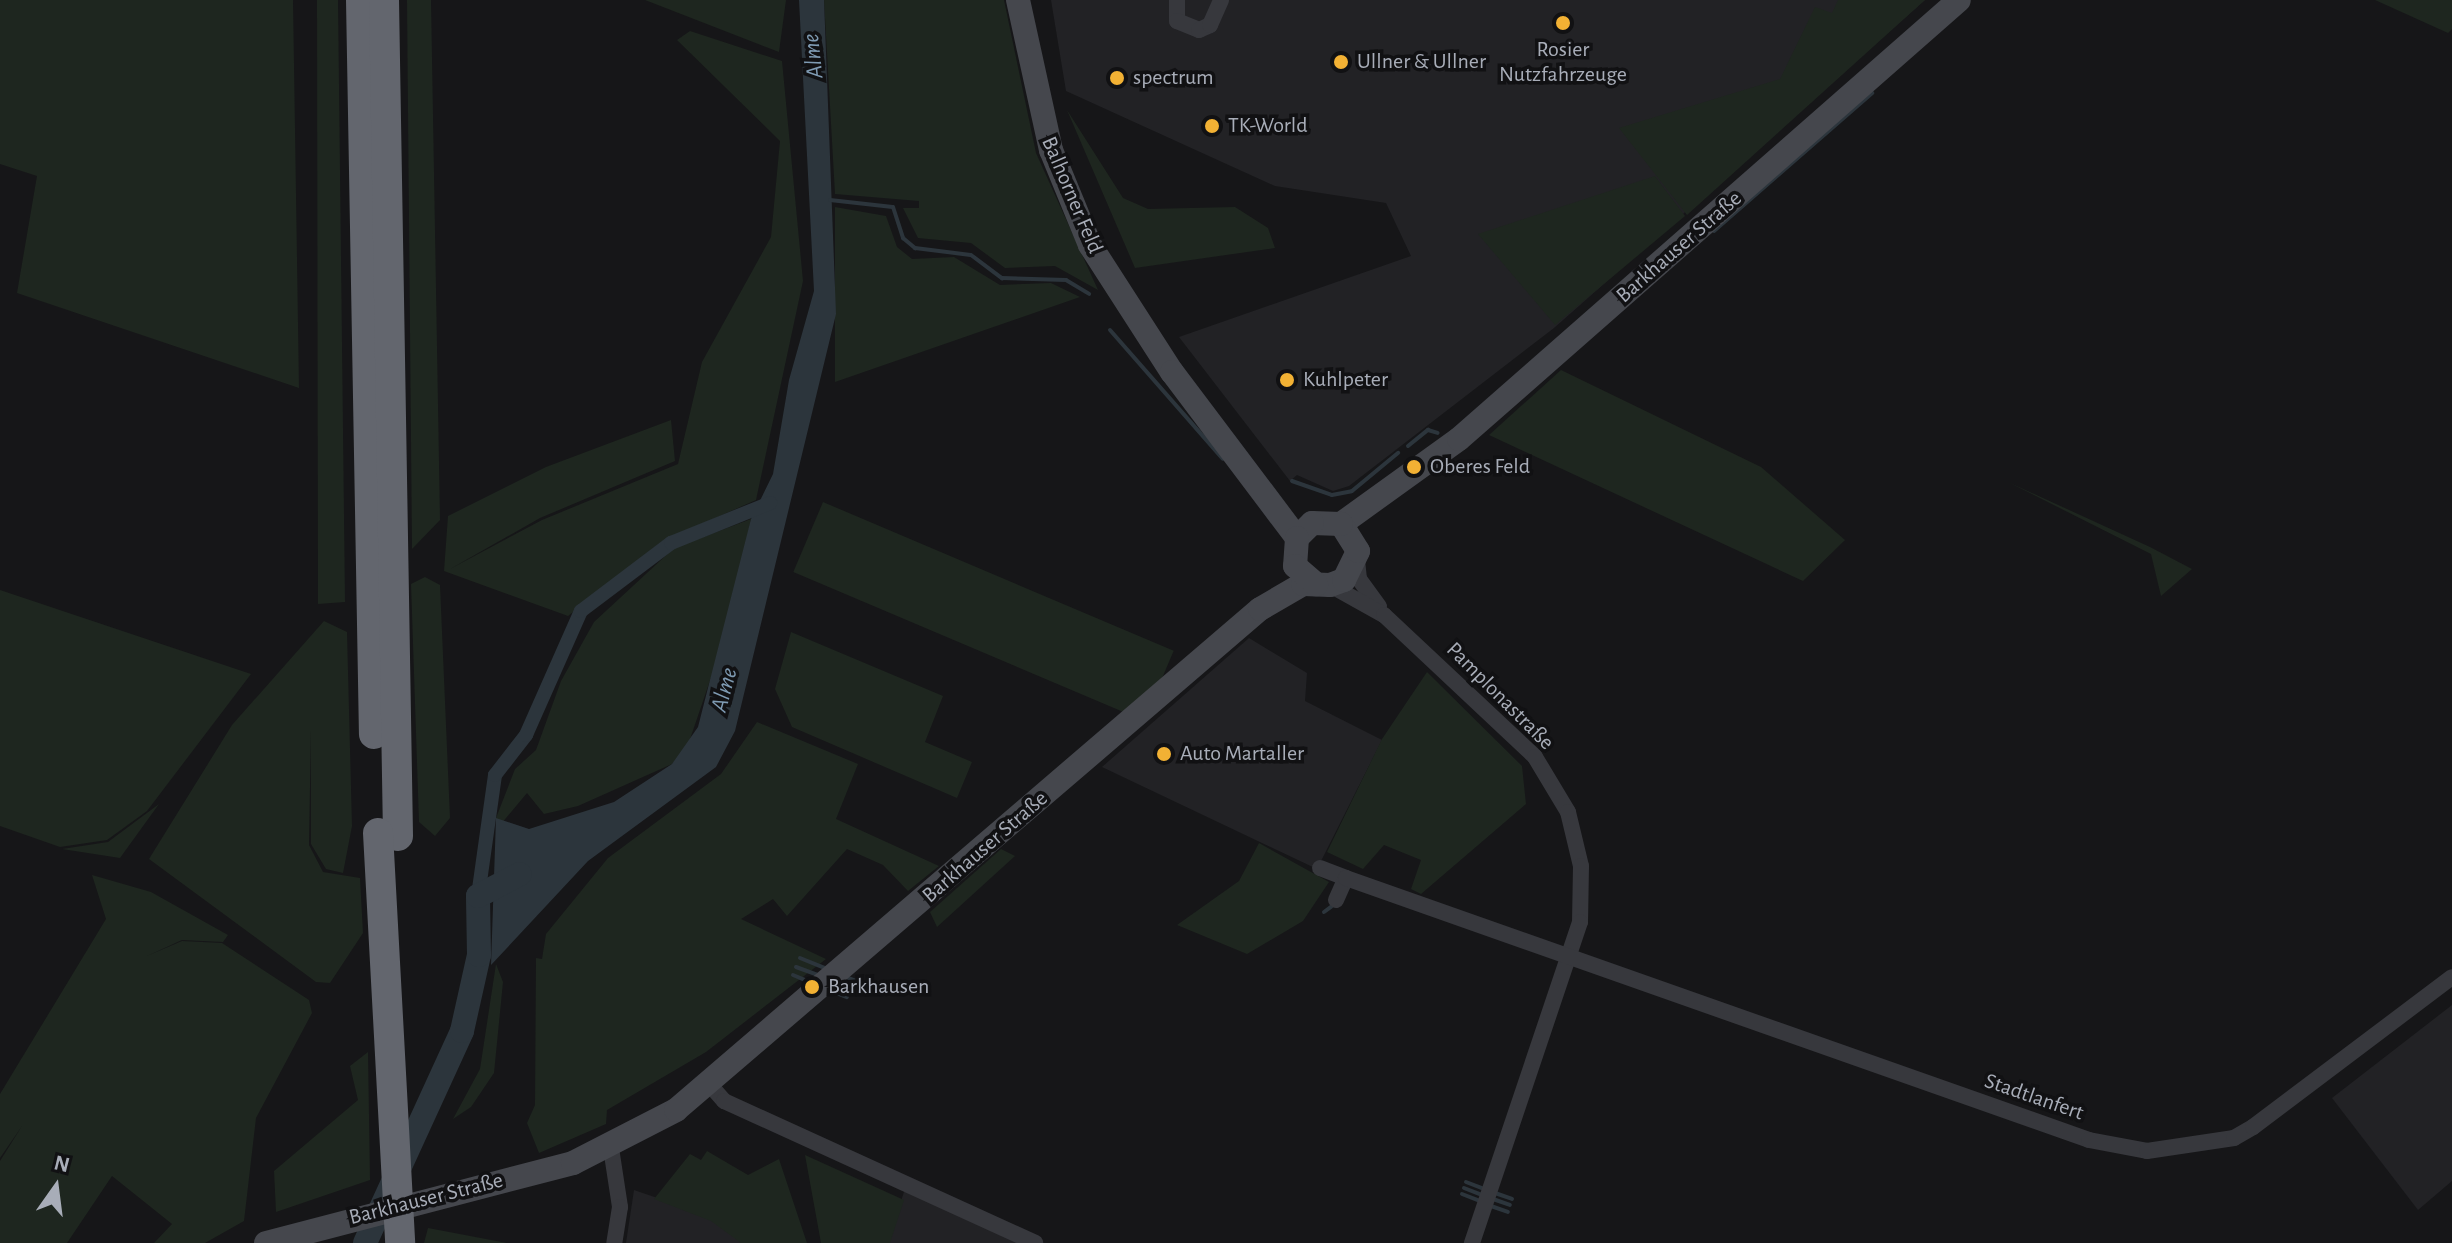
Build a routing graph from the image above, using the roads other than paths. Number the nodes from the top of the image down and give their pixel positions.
1 (361, 0) edge
2 (384, 0) edge
3 (1018, 0) edge
4 (1177, 0) edge
5 (1221, 0) edge
6 (1959, 0) edge
7 (1232, 446) junction
8 (1344, 537) junction
9 (1295, 547) junction
10 (1323, 585) junction
11 (1260, 609) junction
12 (1384, 615) junction
13 (388, 835) junction
14 (1320, 868) dead end
15 (1346, 878) junction
16 (1336, 900) dead end
17 (1568, 960) junction
18 (2452, 977) edge
19 (711, 1086) junction
20 (611, 1148) junction
21 (1005, 1236) edge
22 (266, 1243) edge
23 (400, 1243) edge
24 (418, 1243) edge
25 (614, 1243) edge
26 (1035, 1243) edge
27 (1472, 1243) edge

1 - 13 highway
2 - 13 highway
3 - 7 street, Balhorner Feld
4 - 5 street
6 - 8 street, Barkhauser Straße
7 - 8 street, Balhorner Feld
7 - 9 street, Balhorner Feld
8 - 9 street
8 - 10 street, Barkhauser Straße
8 - 12 street
9 - 10 street, Balhorner Feld
9 - 11 street, Barkhauser Straße
10 - 11 street, Barkhauser Straße
10 - 12 street
11 - 19 street, Barkhauser Straße
12 - 17 street, Pamplonastraße
13 - 23 highway, bridge
13 - 24 highway
14 - 15 street
15 - 16 street
15 - 17 street
17 - 18 street, Stadtlanfert
17 - 27 street, Pamplonastraße
19 - 20 street, Barkhauser Straße
19 - 21 street
20 - 22 street, Barkhauser Straße
20 - 25 street
21 - 26 street

